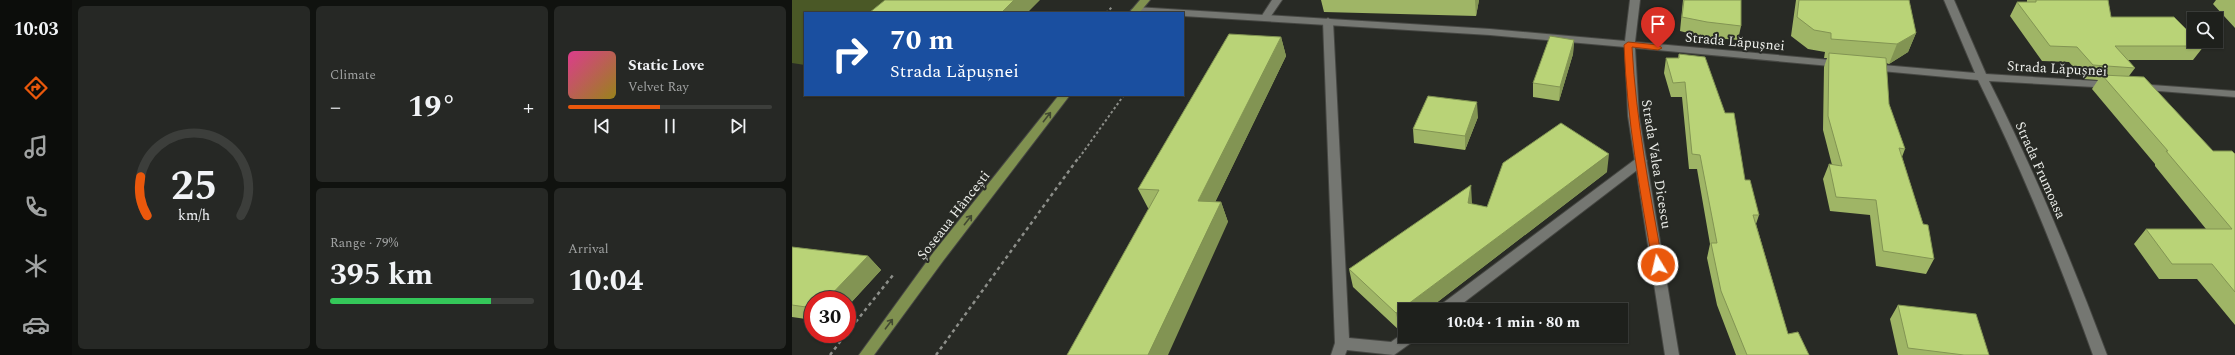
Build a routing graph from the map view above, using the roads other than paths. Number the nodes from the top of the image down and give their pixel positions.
1 (1145, 0) edge
2 (1277, 0) edge
3 (1635, 0) edge
4 (1949, 0) edge
5 (1135, 12) edge
6 (1184, 14) edge
7 (1266, 17) junction
8 (1328, 21) junction
9 (1628, 45) junction
10 (1848, 65) edge
11 (1864, 66) edge
12 (1982, 77) junction
13 (2235, 94) edge
14 (1064, 96) edge
15 (1641, 161) junction
16 (1453, 303) edge
17 (1401, 343) edge
18 (1340, 349) edge
19 (866, 355) edge
20 (1672, 355) edge
21 (2100, 355) edge

1 - 5 main road
2 - 7 street
3 - 9 street, Strada Valea Dicescu
4 - 12 street, Strada Frumoasa
6 - 7 street, Strada Lăpușnei
7 - 8 street, Strada Lăpușnei
8 - 9 street, Strada Lăpușnei
8 - 18 street
9 - 10 street, Strada Lăpușnei
9 - 15 street, Strada Valea Dicescu
11 - 12 street, Strada Lăpușnei
12 - 13 street, Strada Lăpușnei
12 - 21 street, Strada Frumoasa
19 -> 14 main road, Șoseaua Hâncești
15 - 16 street
15 - 20 street, Strada Valea Dicescu
17 - 18 street

